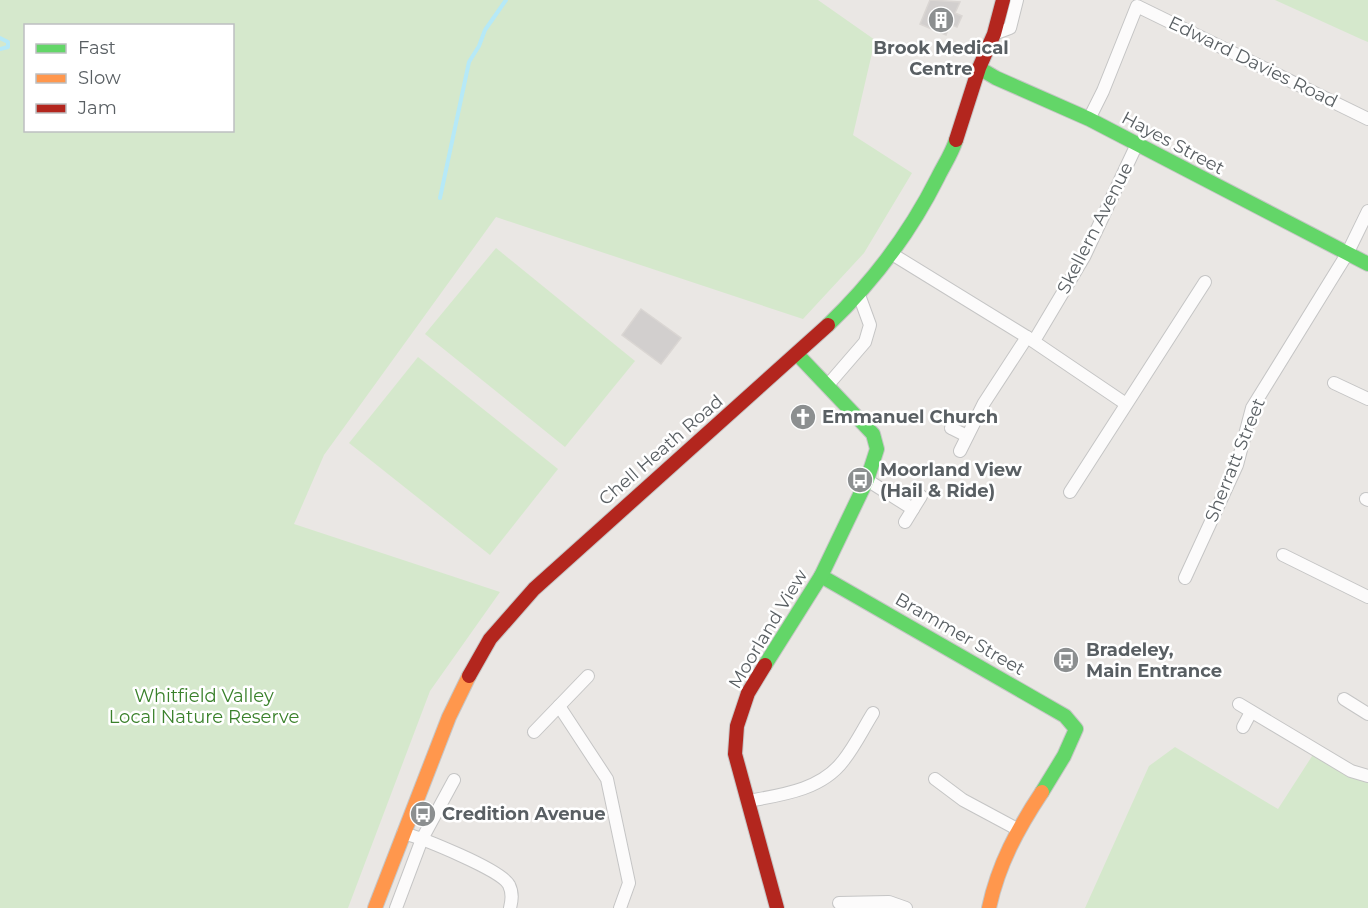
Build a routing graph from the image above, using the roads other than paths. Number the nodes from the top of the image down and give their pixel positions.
1 (1003, 0) edge
2 (1017, 0) edge
3 (1138, 3) edge
4 (994, 34) junction
5 (979, 68) junction
6 (1368, 119) edge
7 (1089, 120) junction
8 (1137, 144) junction
9 (1368, 211) edge
10 (892, 254) junction
11 (1347, 254) junction
12 (1368, 264) edge
13 (1205, 282) dead end
14 (859, 295) junction
15 (1030, 339) junction
16 (797, 354) junction
17 (1334, 384) dead end
18 (827, 386) junction
19 (1368, 399) edge
20 (1126, 404) junction
21 (951, 428) dead end
22 (967, 436) junction
23 (960, 451) dead end
24 (867, 480) junction
25 (1070, 492) dead end
26 (921, 496) dead end
27 (913, 509) junction
28 (905, 522) dead end
29 (1283, 555) dead end
30 (821, 576) junction
31 (1185, 578) dead end
32 (1368, 597) edge
33 (588, 676) dead end
34 (1344, 699) dead end
35 (1239, 704) dead end
36 (559, 706) junction
37 (1251, 712) junction
38 (873, 713) dead end
39 (1368, 714) edge
40 (1243, 726) dead end
41 (534, 732) dead end
42 (1368, 776) edge
43 (935, 779) dead end
44 (454, 780) dead end
45 (748, 801) junction
46 (1018, 830) junction
47 (403, 833) junction
48 (422, 839) junction
49 (839, 903) dead end
50 (375, 908) edge
51 (396, 908) edge
52 (510, 908) edge
53 (620, 908) edge
54 (777, 908) edge
55 (906, 908) edge
56 (988, 908) edge

1 - 4 street, Chell Heath Road
2 - 4 street, Chell Heath Road
3 - 6 street, Edward Davies Road
3 - 7 street, Edward Davies Road
4 - 5 street, Chell Heath Road
5 - 7 street, Hayes Street
5 - 10 street, Chell Heath Road
7 - 8 street, Hayes Street
8 - 11 street, Hayes Street
8 - 15 street, Skellern Avenue
9 - 11 street
10 - 14 street, Chell Heath Road
10 - 15 street
11 - 12 street, Hayes Street
11 - 31 street, Sherratt Street
13 - 20 street
14 - 16 street, Chell Heath Road
14 - 18 street
15 - 20 street
15 - 22 street, Skellern Avenue
16 - 18 street, Moorland View
16 - 47 street, Chell Heath Road
17 - 19 street
18 - 24 street, Moorland View
20 - 25 street
21 - 22 street
22 - 23 street, Skellern Avenue
24 - 27 street
24 - 30 street, Moorland View
26 - 27 street
27 - 28 street
29 - 32 street
30 - 45 street, Moorland View
30 - 46 street, Brammer Street
33 - 36 street
34 - 39 street
35 - 37 street
36 - 41 street
36 - 53 street
37 - 40 street
37 - 42 street
38 - 45 street
43 - 46 street
44 - 48 street
45 - 54 street, Moorland View
46 - 56 street
47 - 48 street
47 - 50 street, Chell Heath Road
48 - 51 street
48 - 52 street
49 - 55 street

